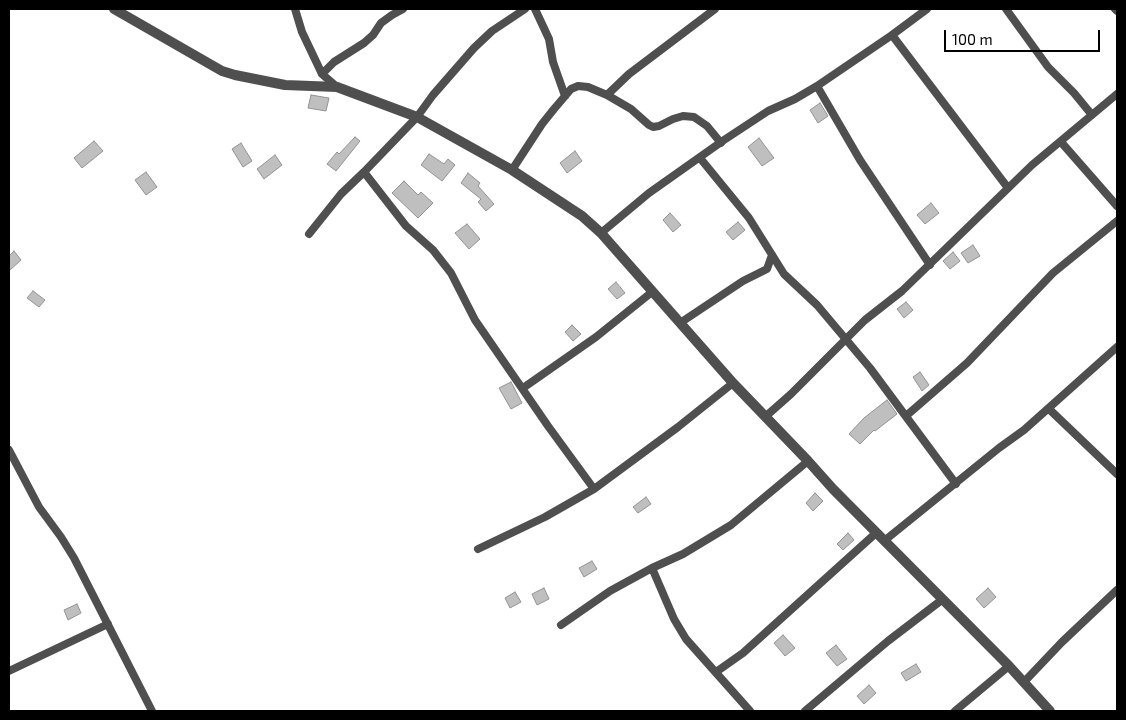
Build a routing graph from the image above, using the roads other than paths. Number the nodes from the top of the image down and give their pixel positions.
1 (114, 9) edge
2 (295, 9) edge
3 (403, 9) edge
4 (526, 9) edge
5 (534, 9) edge
6 (715, 9) edge
7 (927, 9) edge
8 (1006, 9) edge
9 (892, 35) junction
10 (322, 74) junction
11 (817, 86) junction
12 (337, 87) junction
13 (1117, 94) edge
14 (607, 95) junction
15 (565, 96) junction
16 (1092, 115) junction
17 (417, 117) junction
18 (721, 142) junction
19 (1061, 142) junction
20 (700, 158) junction
21 (512, 170) junction
22 (364, 172) junction
23 (1008, 188) junction
24 (1117, 206) edge
25 (1117, 220) edge
26 (601, 233) junction
27 (309, 234) dead end
28 (772, 255) junction
29 (930, 265) junction
30 (767, 269) junction
31 (784, 274) junction
32 (652, 292) junction
33 (680, 323) junction
34 (846, 340) junction
35 (1117, 347) edge
36 (733, 383) junction
37 (523, 388) junction
38 (1049, 409) junction
39 (906, 416) junction
40 (765, 417) junction
41 (9, 450) edge
42 (808, 461) junction
43 (1117, 474) edge
44 (956, 484) junction
45 (594, 489) junction
46 (876, 533) junction
47 (884, 540) junction
48 (478, 549) dead end
49 (652, 568) junction
50 (1117, 590) edge
51 (943, 599) junction
52 (108, 624) junction
53 (561, 625) dead end
54 (1009, 666) junction
55 (9, 671) edge
56 (716, 672) junction
57 (1024, 682) junction
58 (152, 711) edge
59 (750, 711) edge
60 (805, 711) edge
61 (955, 711) edge
62 (1050, 711) edge

1 - 12 street
2 - 10 street
3 - 10 street
4 - 17 street
5 - 15 street
6 - 14 street
7 - 9 street
8 - 16 street
9 - 11 street
9 - 23 street
10 - 12 street
11 - 18 street
11 - 29 street
12 - 17 street
13 - 16 street
14 - 15 street
14 - 18 street
15 - 21 street
16 - 19 street
17 - 21 street
17 - 22 street
18 - 20 street
19 - 23 street
19 - 24 street
20 - 26 street
20 - 28 street
21 - 26 street
22 - 27 street
22 - 37 street
23 - 29 street
25 - 39 street
26 - 32 street
28 - 30 street
28 - 31 street
29 - 34 street
30 - 31 street
30 - 33 street
31 - 34 street
32 - 33 street
32 - 37 street
33 - 36 street
34 - 39 street
34 - 40 street
35 - 38 street
36 - 40 street
36 - 45 street
37 - 45 street
38 - 43 street
38 - 44 street
39 - 44 street
40 - 42 street
41 - 52 street
42 - 46 street
42 - 49 street
44 - 47 street
45 - 48 street
46 - 47 street
46 - 56 street
47 - 51 street
49 - 53 street
49 - 56 street
50 - 57 street
51 - 54 street
51 - 60 street
52 - 55 street
52 - 58 street
54 - 57 street
54 - 61 street
56 - 59 street
57 - 62 street

